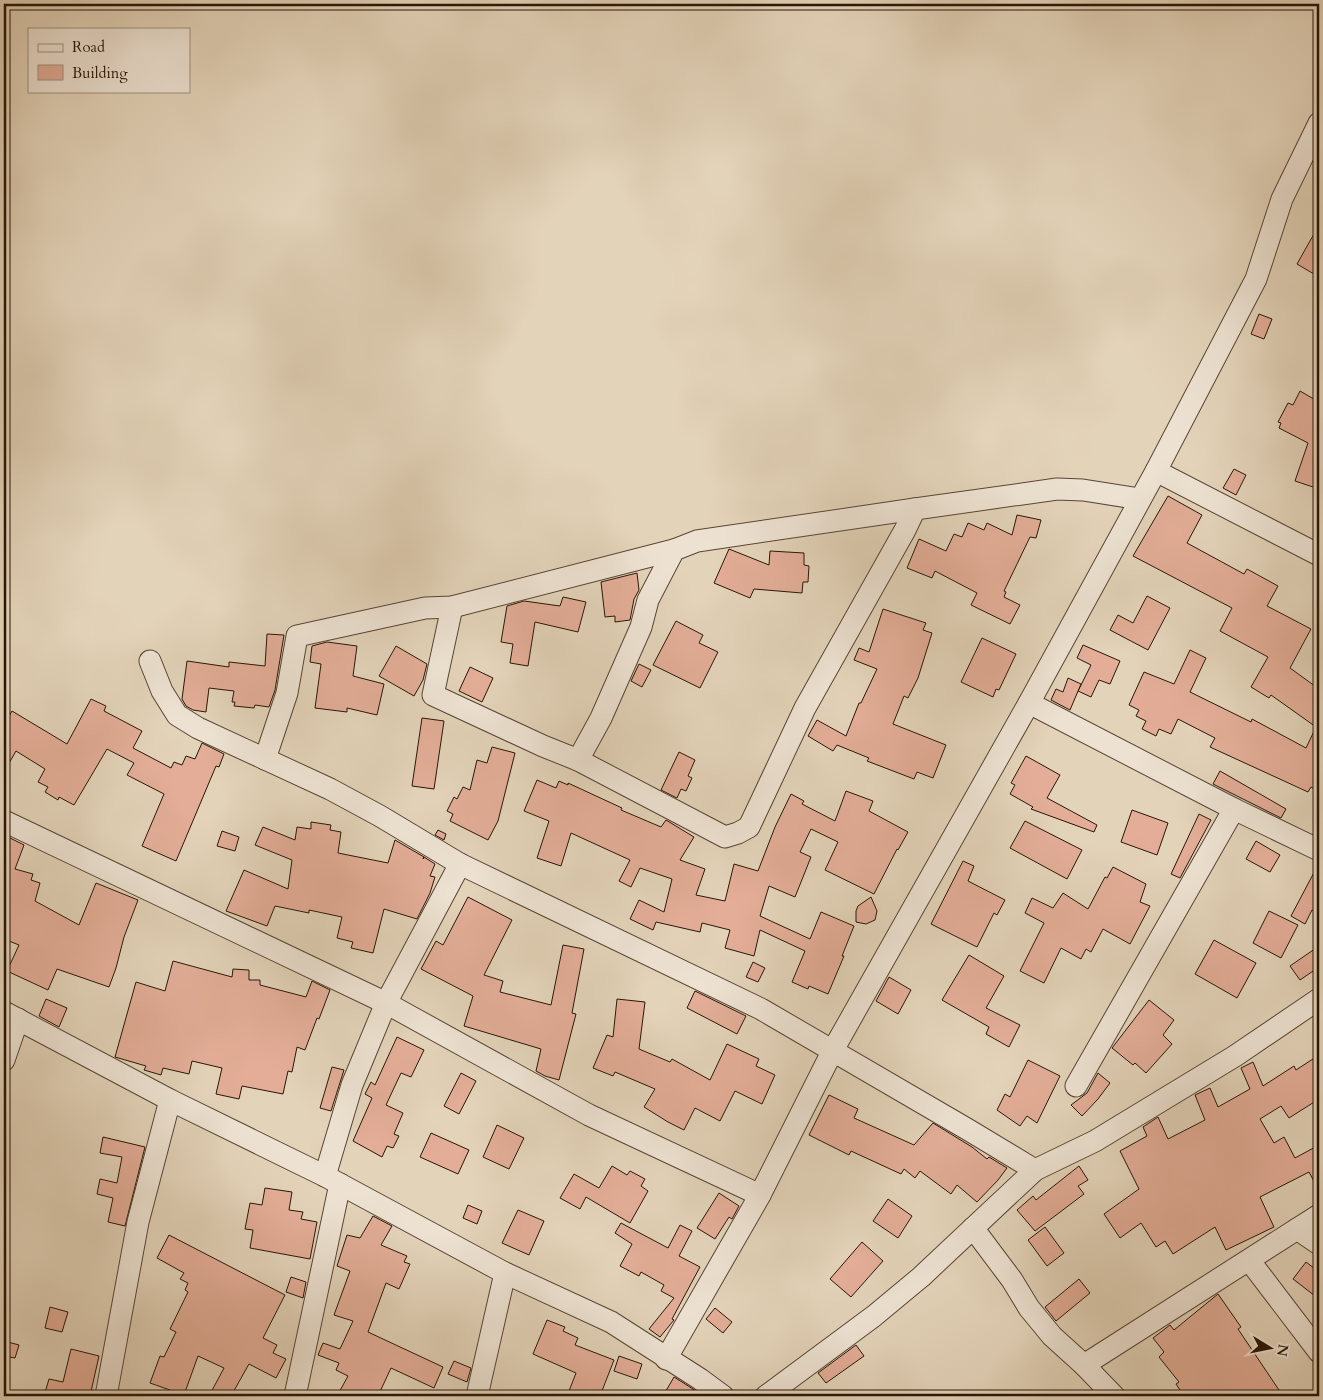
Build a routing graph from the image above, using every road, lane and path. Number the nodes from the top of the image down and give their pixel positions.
1 (1319, 123) edge
2 (1156, 471) junction
3 (1140, 499) junction
4 (915, 509) junction
5 (674, 550) junction
6 (1319, 555) edge
7 (452, 606) junction
8 (150, 661) dead end
9 (1029, 702) junction
10 (265, 759) junction
11 (578, 760) junction
12 (1234, 808) junction
13 (4, 821) edge
14 (1319, 850) edge
15 (460, 864) junction
16 (1319, 1000) edge
17 (386, 1003) junction
18 (11, 1016) edge
19 (833, 1050) junction
20 (4, 1060) edge
21 (1076, 1086) dead end
22 (170, 1100) junction
23 (1035, 1170) junction
24 (333, 1180) junction
25 (760, 1195) junction
26 (1319, 1215) edge
27 (973, 1228) junction
28 (1297, 1229) junction
29 (1319, 1244) edge
30 (1248, 1260) junction
31 (505, 1272) junction
32 (1319, 1352) edge
33 (666, 1359) junction
34 (1084, 1366) junction
35 (106, 1396) edge
36 (295, 1396) edge
37 (477, 1396) edge
38 (723, 1396) edge
39 (766, 1396) edge
40 (1114, 1396) edge

1 - 2 street
2 - 3 street
2 - 6 street
3 - 4 street
3 - 9 street
4 - 5 street
4 - 11 street
5 - 7 street
5 - 11 street
7 - 10 street
7 - 11 street
8 - 10 street
9 - 12 street
9 - 19 street
10 - 15 street
12 - 14 street
12 - 21 street
13 - 17 street
15 - 17 street
15 - 19 street
16 - 23 street
17 - 24 street
17 - 25 street
18 - 20 street
18 - 22 street
19 - 23 street
19 - 25 street
22 - 24 street
22 - 35 street
23 - 27 street
24 - 31 street
24 - 36 street
25 - 33 street
26 - 28 street
27 - 34 street
27 - 39 street
28 - 29 street
28 - 30 street
30 - 32 street
30 - 34 street
31 - 33 street
31 - 37 street
33 - 38 street
34 - 40 street

